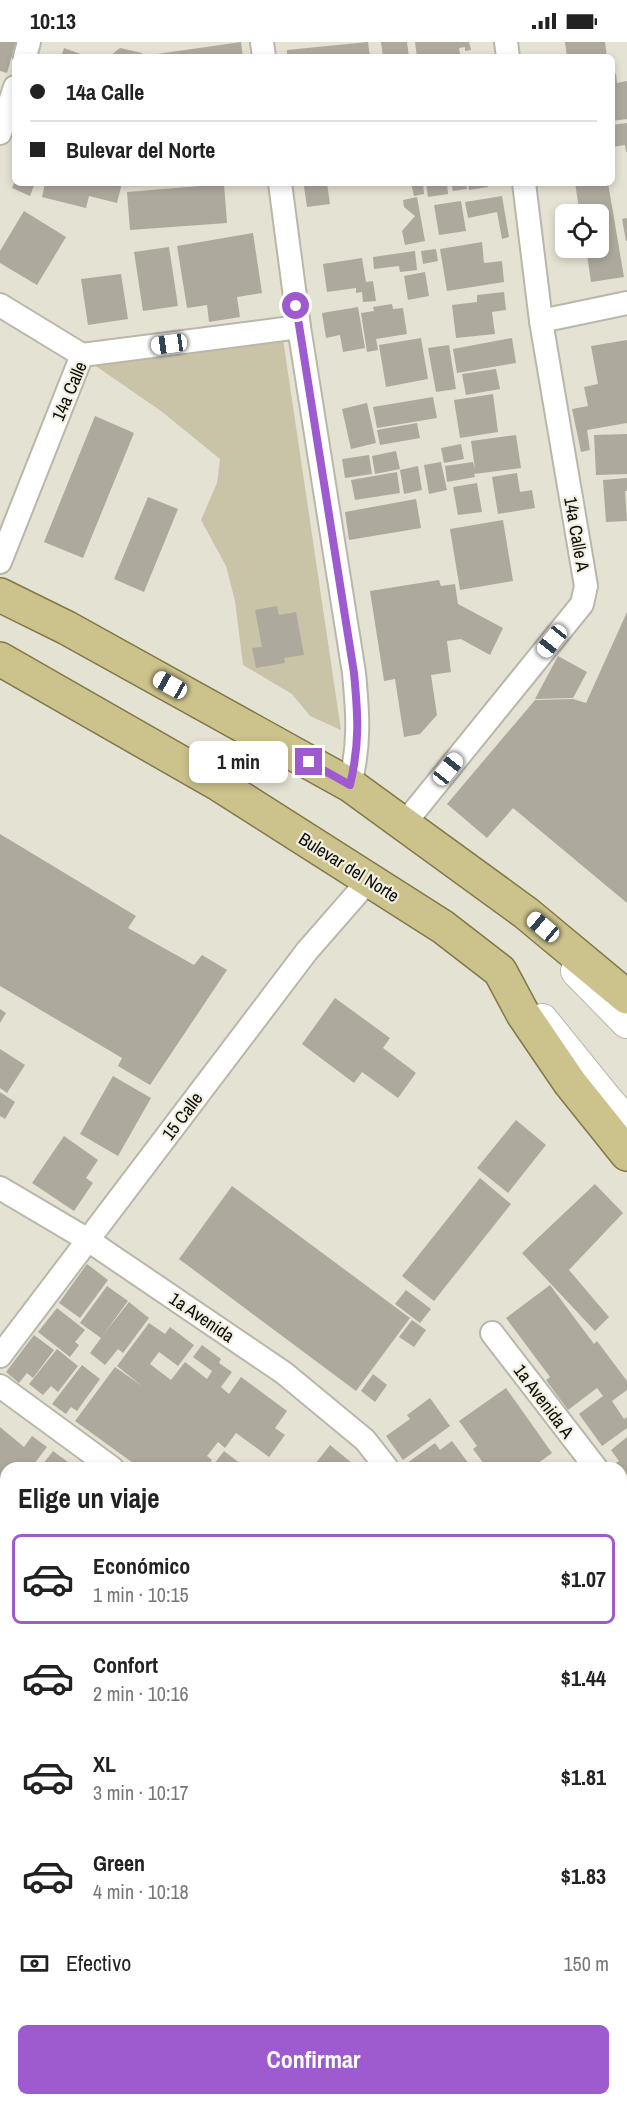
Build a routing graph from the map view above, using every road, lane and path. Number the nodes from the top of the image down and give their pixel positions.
1 (12, 96) edge
2 (0, 133) edge
3 (280, 186) edge
4 (524, 186) edge
5 (627, 303) edge
6 (0, 305) edge
7 (541, 321) junction
8 (299, 327) junction
9 (82, 355) junction
10 (0, 562) edge
11 (0, 595) edge
12 (0, 603) edge
13 (74, 633) junction
14 (0, 659) edge
15 (350, 785) junction
16 (404, 824) junction
17 (369, 880) junction
18 (526, 913) junction
19 (500, 971) junction
20 (627, 997) edge
21 (627, 1022) edge
22 (627, 1122) edge
23 (627, 1154) edge
24 (0, 1188) edge
25 (88, 1240) junction
26 (492, 1333) dead end
27 (0, 1356) edge
28 (0, 1386) edge
29 (104, 1462) edge
30 (382, 1462) edge
31 (591, 1462) edge

1 - 2 street
3 - 8 street
4 - 7 street, 14a Calle A
5 - 7 street
6 - 9 street
7 - 16 street, 14a Calle A
8 - 9 street, 14a Calle
8 - 15 street
9 - 10 street, 14a Calle
11 - 13 highway
12 - 13 highway
13 - 15 highway
14 - 17 highway, Bulevar del Norte
15 - 16 highway
16 - 18 highway
17 - 19 highway, Bulevar del Norte
17 - 25 street, 15 Calle
18 - 20 highway
18 - 21 main road
19 - 22 main road
19 - 23 highway, Bulevar del Norte
24 - 25 street, 1a Avenida
25 - 27 street, 15 Calle
25 - 30 street, 1a Avenida
26 - 31 street, 1a Avenida A
28 - 29 street

